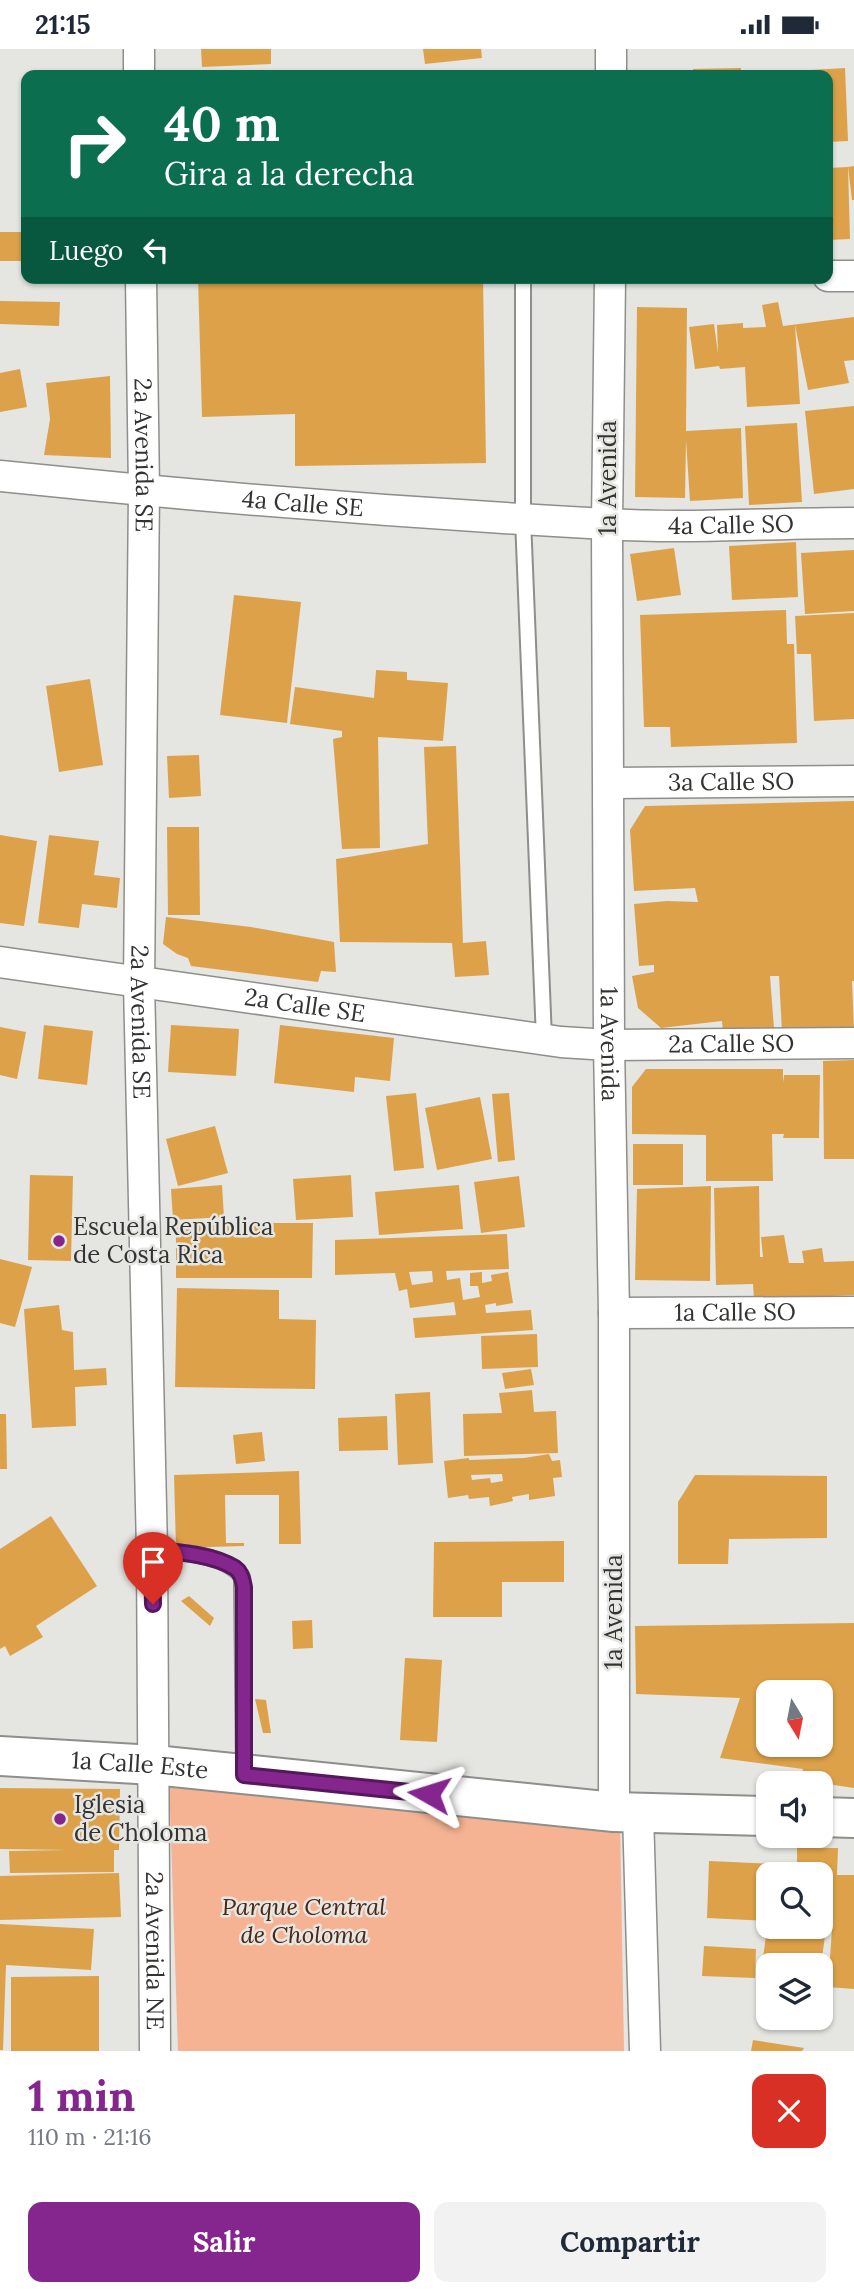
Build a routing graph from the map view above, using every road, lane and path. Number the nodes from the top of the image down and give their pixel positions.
1 (139, 49) edge
2 (611, 49) edge
3 (139, 70) edge
4 (611, 70) edge
5 (854, 276) edge
6 (833, 277) edge
7 (141, 284) edge
8 (523, 284) edge
9 (610, 284) edge
10 (0, 476) edge
11 (144, 491) junction
12 (523, 519) junction
13 (854, 523) edge
14 (607, 524) junction
15 (854, 781) edge
16 (609, 783) junction
17 (0, 962) edge
18 (139, 983) junction
19 (544, 1039) junction
20 (854, 1043) edge
21 (609, 1045) junction
22 (854, 1312) edge
23 (614, 1313) junction
24 (152, 1550) junction
25 (0, 1756) edge
26 (154, 1765) junction
27 (244, 1775) junction
28 (626, 1813) junction
29 (756, 1816) edge
30 (833, 1817) edge
31 (854, 1818) edge
32 (155, 2051) edge
33 (645, 2051) edge

1 - 3 street
2 - 4 street
5 - 6 street
7 - 11 street, 2a Avenida SE
8 - 12 lane
9 - 14 street, 1a Avenida
10 - 11 street, 4a Calle SE
11 - 12 street, 4a Calle SE
11 - 18 street, 2a Avenida SE
12 - 14 street, 4a Calle SE
12 - 19 lane
13 - 14 street, 4a Calle SO
14 - 16 street, 1a Avenida
15 - 16 street, 3a Calle SO
16 - 21 street, 1a Avenida
17 - 18 street, 2a Calle SE
18 - 19 street, 2a Calle SE
18 - 24 street, 2a Avenida SE
19 - 21 street, 2a Calle SE
20 - 21 street, 2a Calle SO
21 - 23 street, 1a Avenida
22 - 23 street, 1a Calle SO
23 - 28 street, 1a Avenida
24 - 26 street, 2a Avenida SE
24 - 27 lane
25 - 26 main road, 1a Calle Este
26 - 27 main road, 1a Calle Este
26 - 32 street, 2a Avenida NE
27 - 28 main road, 1a Calle Este
28 - 29 main road, 1a Calle Este
28 - 33 street, 1a Avenida
30 - 31 main road

